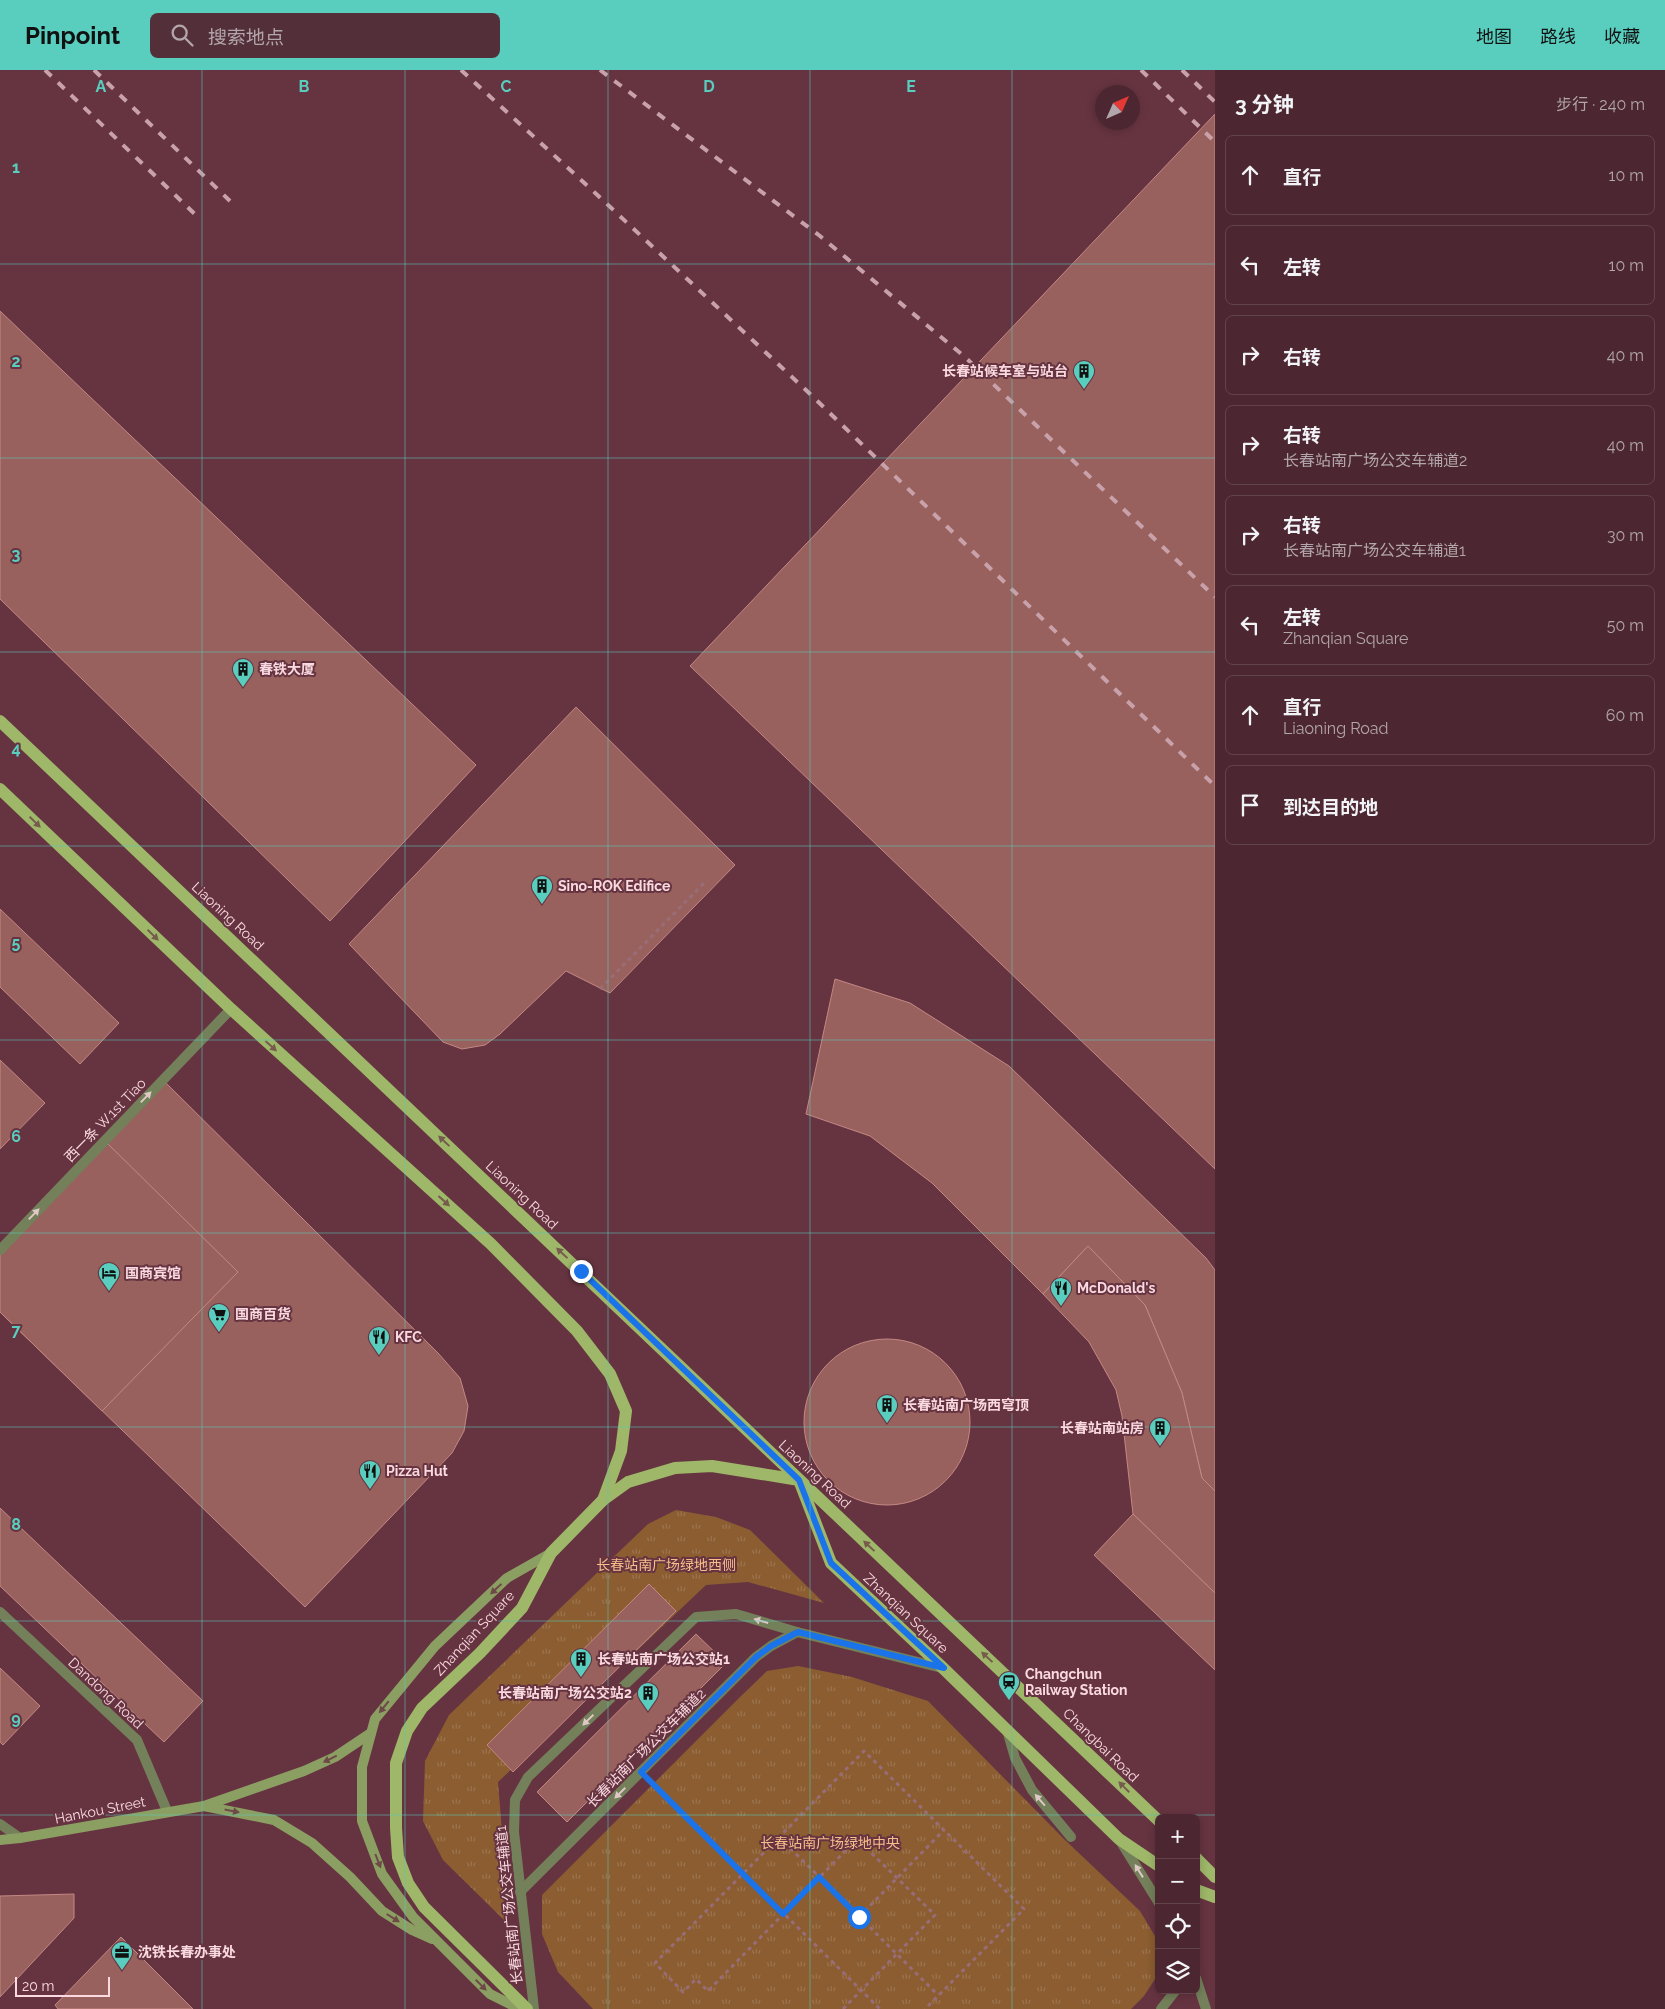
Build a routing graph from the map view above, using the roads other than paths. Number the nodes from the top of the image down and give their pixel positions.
1 (0, 721) edge
2 (0, 789) edge
3 (230, 1009) junction
4 (0, 1250) edge
5 (799, 1480) junction
6 (603, 1500) junction
7 (551, 1553) junction
8 (0, 1612) edge
9 (798, 1632) junction
10 (944, 1668) junction
11 (1023, 1691) joint
12 (1007, 1730) junction
13 (371, 1733) junction
14 (204, 1806) junction
15 (167, 1811) junction
16 (1155, 1817) edge
17 (0, 1824) edge
18 (1071, 1837) dead end
19 (20, 1838) junction
20 (1119, 1839) junction
21 (0, 1840) edge
22 (1197, 1859) edge
23 (1155, 1863) edge
24 (1215, 1876) edge
25 (1200, 1891) edge
26 (520, 1892) junction
27 (1155, 1896) edge
28 (1215, 1897) edge
29 (438, 1941) junction
30 (1200, 1990) edge
31 (1173, 1994) edge
32 (520, 2009) edge
33 (527, 2009) edge
34 (534, 2009) edge
35 (1161, 2009) edge
36 (1206, 2009) edge

5 -> 1 main road, Liaoning Road
2 -> 3 main road
4 -> 3 street, 西一条 W.1st Tiao
3 -> 6 main road
5 - 6 main road, Zhanqian Square
5 - 10 main road, Zhanqian Square
11 -> 5 main road, Liaoning Road
6 - 7 main road, Zhanqian Square
7 -> 13 main road
7 - 33 main road, Zhanqian Square
8 - 15 street, Dandong Road
9 - 10 street, 长春站南广场公交车辅道1
9 -> 26 street, 长春站南广场公交车辅道2
9 -> 26 street, 长春站南广场公交车辅道1
10 - 12 main road, Zhanqian Square
16 -> 11 main road, Changbai Road
18 -> 12 street
12 - 20 main road, Zhanqian Square
13 -> 14 main road
13 -> 29 main road
14 - 15 main road, Hankou Street
14 -> 29 main road
15 - 19 main road, Hankou Street
17 - 19 street
19 - 21 main road, Hankou Street
20 - 23 main road, Zhanqian Square
27 -> 20 street
22 - 24 main road
25 - 28 main road
26 - 34 street, 长春站南广场公交车辅道1
29 -> 32 main road
30 - 36 street
31 - 35 street

